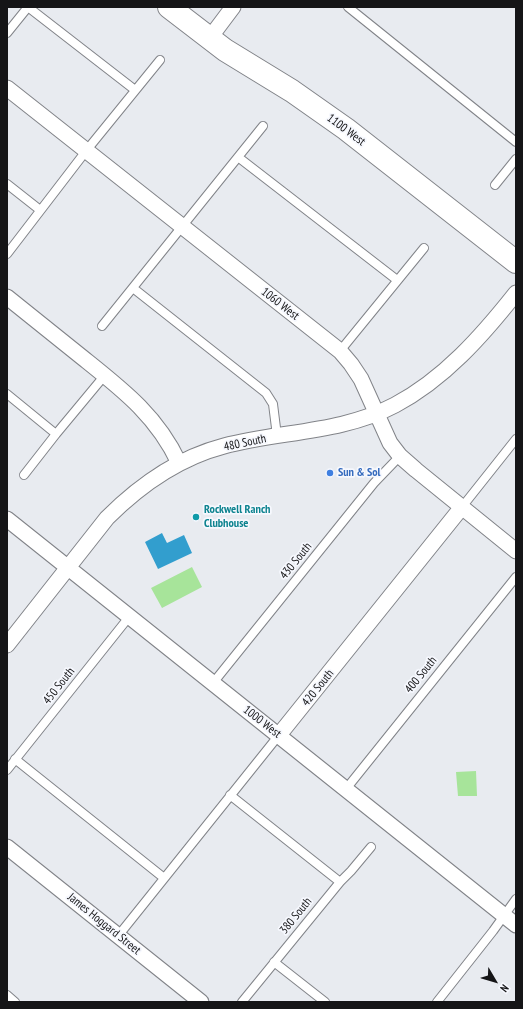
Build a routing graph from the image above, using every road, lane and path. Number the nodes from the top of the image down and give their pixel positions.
1 (28, 7) edge
2 (169, 7) edge
3 (233, 7) edge
4 (348, 7) edge
5 (7, 33) edge
6 (209, 39) junction
7 (160, 60) dead end
8 (7, 88) edge
9 (135, 90) junction
10 (263, 126) dead end
11 (516, 142) edge
12 (86, 151) junction
13 (238, 157) junction
14 (516, 159) edge
15 (7, 184) edge
16 (495, 185) dead end
17 (40, 210) junction
18 (182, 227) junction
19 (424, 248) dead end
20 (7, 254) edge
21 (516, 262) edge
22 (397, 280) junction
23 (133, 288) junction
24 (516, 293) edge
25 (7, 297) edge
26 (102, 326) dead end
27 (340, 351) junction
28 (105, 375) junction
29 (7, 394) edge
30 (377, 412) junction
31 (56, 434) junction
32 (277, 436) junction
33 (516, 439) edge
34 (400, 456) junction
35 (178, 463) junction
36 (24, 475) dead end
37 (462, 507) junction
38 (7, 519) edge
39 (516, 551) edge
40 (67, 568) junction
41 (516, 577) edge
42 (129, 617) junction
43 (7, 645) edge
44 (213, 683) junction
45 (279, 735) junction
46 (15, 760) junction
47 (7, 770) edge
48 (346, 789) junction
49 (230, 795) junction
50 (7, 847) edge
51 (371, 847) dead end
52 (164, 878) junction
53 (340, 882) junction
54 (516, 899) edge
55 (504, 915) junction
56 (516, 925) edge
57 (118, 936) junction
58 (274, 962) junction
59 (7, 995) edge
60 (15, 1002) edge
61 (201, 1002) edge
62 (242, 1002) edge
63 (325, 1002) edge
64 (437, 1002) edge

1 - 5 lane
1 - 9 lane
2 - 6 street, 1100 West
3 - 6 street
4 - 11 lane
6 - 21 street, 1100 West
7 - 9 lane
8 - 12 street, 1060 West
9 - 12 lane
10 - 13 lane
12 - 17 lane
12 - 18 street, 1060 West
13 - 18 lane
13 - 22 lane
14 - 16 lane
15 - 17 lane
17 - 20 lane
18 - 23 lane
18 - 27 street, 1060 West
19 - 22 lane
22 - 27 lane
23 - 26 lane
23 - 32 lane
24 - 30 street, 480 South
25 - 28 street
27 - 30 street, 1060 West
28 - 31 lane
28 - 35 street
29 - 31 lane
30 - 32 street, 480 South
30 - 34 street, 1060 West
31 - 36 lane
32 - 35 street, 480 South
33 - 37 lane, 420 South
34 - 37 street, 1060 West
34 - 44 lane, 430 South
35 - 40 street, 480 South
37 - 39 street, 1060 West
37 - 45 street, 420 South
38 - 40 street, 1000 West
40 - 42 street, 1000 West
40 - 43 street, 480 South
41 - 48 lane, 400 South
42 - 44 street, 1000 West
42 - 46 lane, 450 South
44 - 45 street, 1000 West
45 - 48 street, 1000 West
45 - 49 lane, 420 South
46 - 47 lane, 450 South
46 - 52 lane
48 - 55 street, 1000 West
49 - 52 lane, 420 South
49 - 53 lane
50 - 57 street, James Hoggard Street
51 - 53 lane, 380 South
52 - 57 lane, 420 South
53 - 58 lane, 380 South
54 - 55 lane
55 - 56 street, 1000 West
55 - 64 lane
57 - 61 street, James Hoggard Street
58 - 62 lane, 380 South
58 - 63 lane
59 - 60 lane

